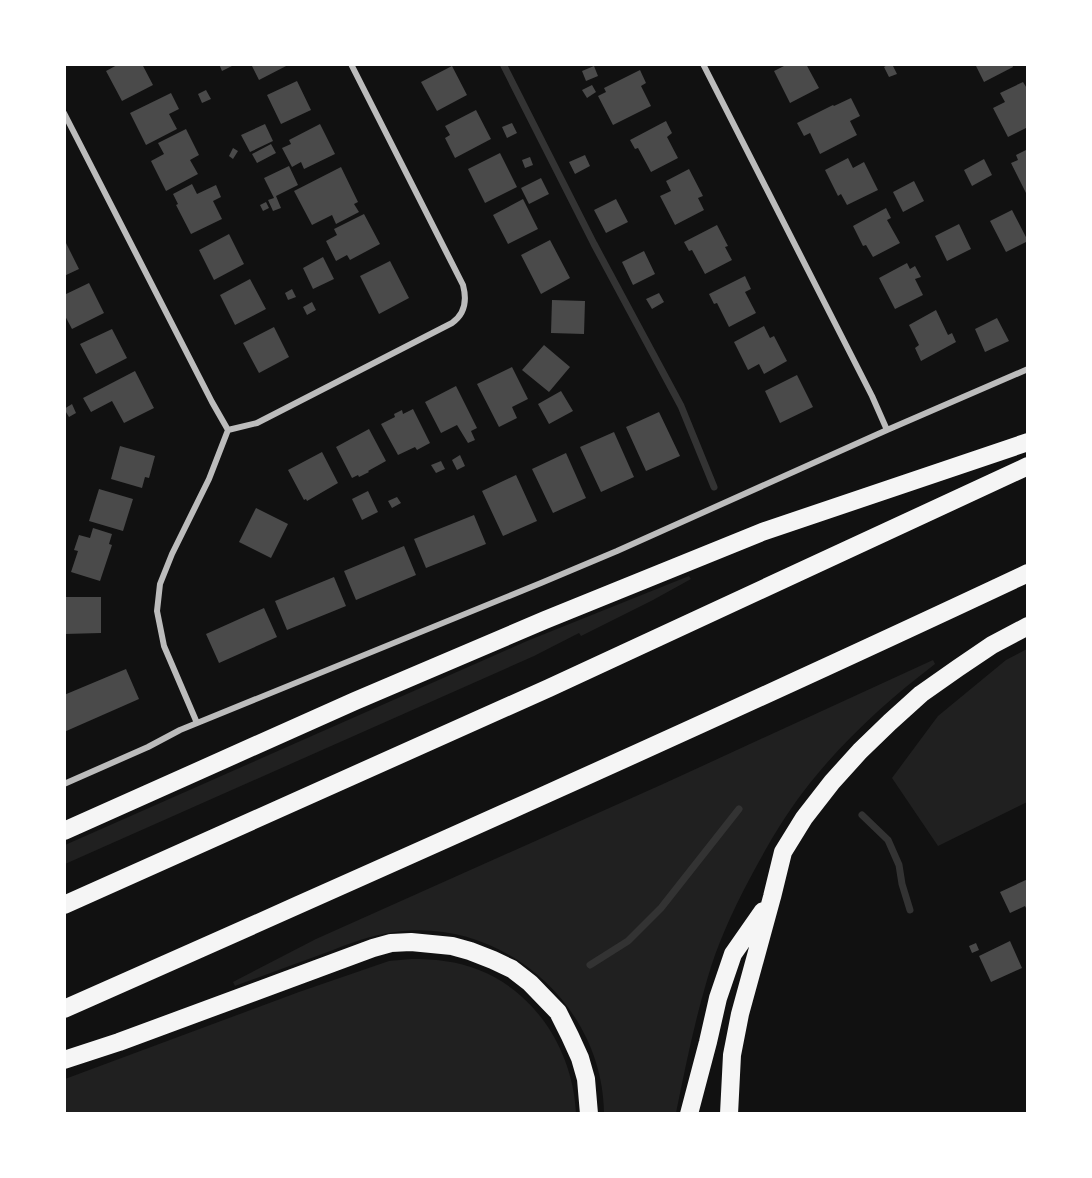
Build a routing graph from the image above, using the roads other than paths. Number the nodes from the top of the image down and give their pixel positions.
1 (351, 64) edge
2 (703, 64) edge
3 (64, 112) edge
4 (1028, 369) edge
5 (228, 430) junction
6 (887, 430) junction
7 (1028, 442) edge
8 (1028, 466) edge
9 (1028, 573) edge
10 (1028, 626) edge
11 (197, 723) junction
12 (64, 784) edge
13 (64, 831) edge
14 (772, 897) junction
15 (64, 905) edge
16 (64, 1009) edge
17 (64, 1060) edge
18 (589, 1113) edge
19 (689, 1113) edge
20 (729, 1113) edge

1 - 5 street
2 - 6 street
3 - 5 street
4 - 6 street
5 - 11 street
6 - 11 street
7 - 13 highway
8 - 15 highway
9 - 16 highway
10 - 14 highway
11 - 12 street
14 - 19 highway
14 - 20 highway
17 - 18 highway

